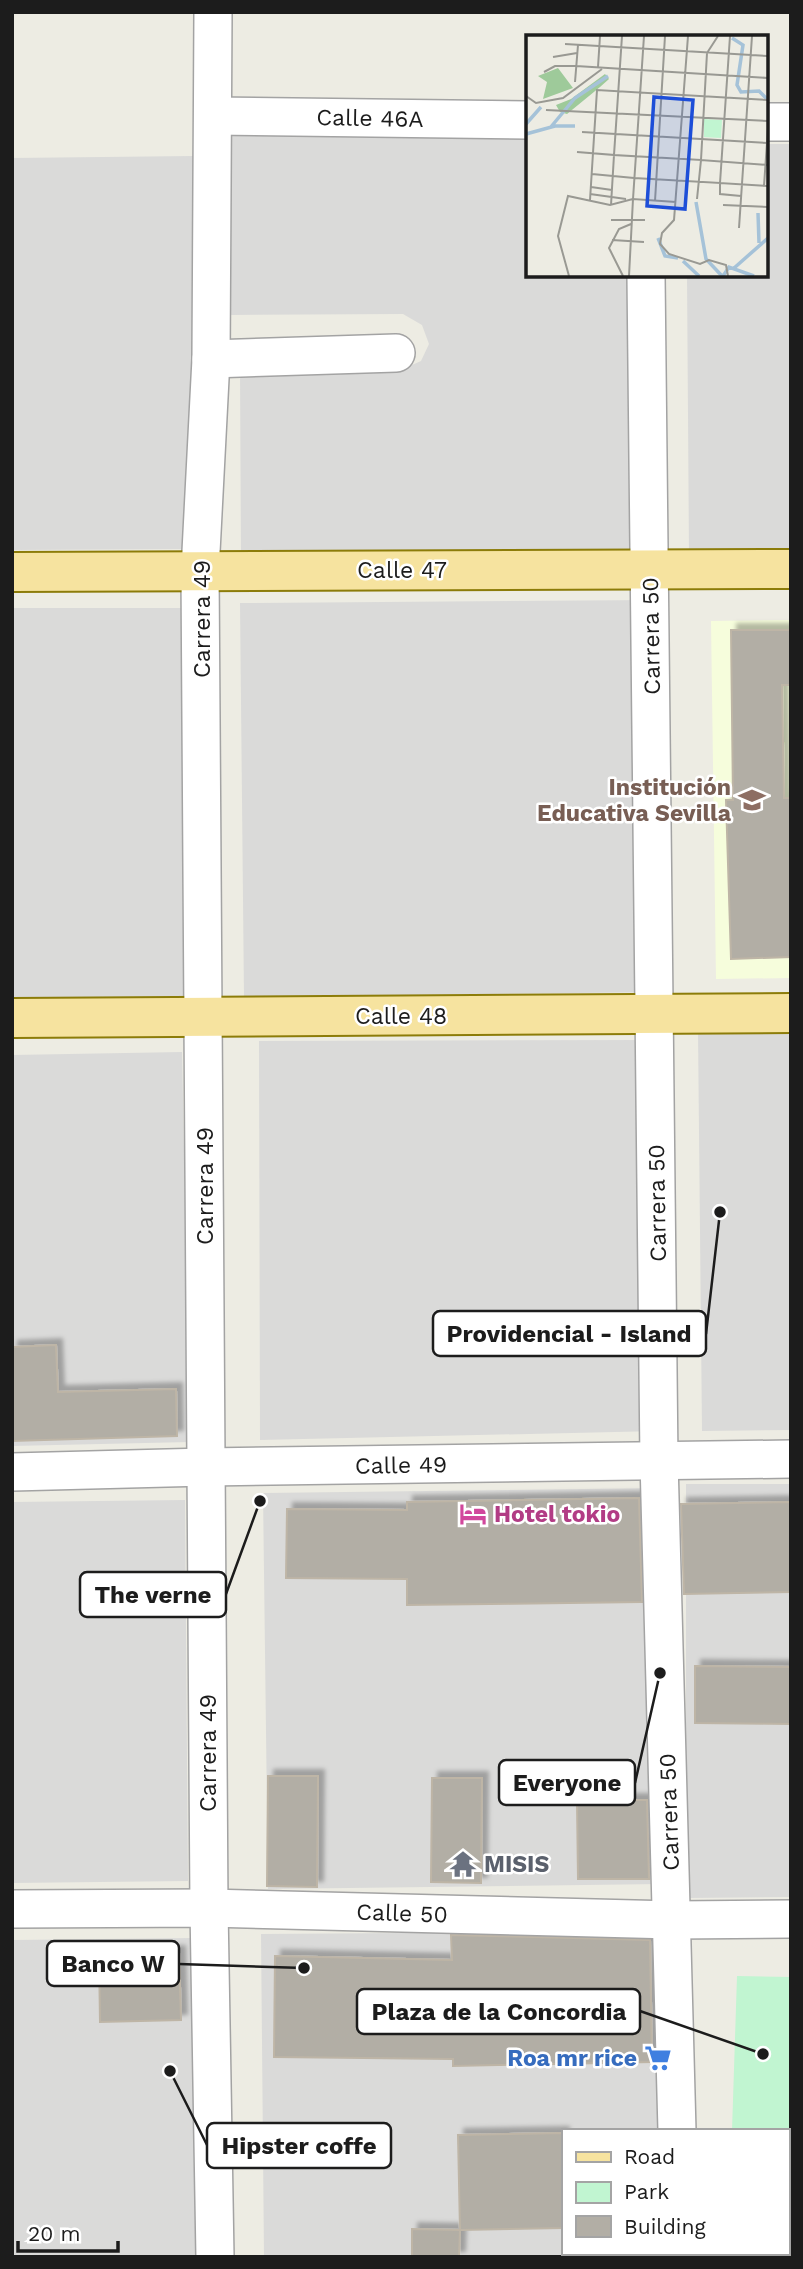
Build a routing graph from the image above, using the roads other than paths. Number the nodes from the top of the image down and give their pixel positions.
1 (213, 12) edge
2 (213, 116) junction
3 (526, 120) edge
4 (768, 122) edge
5 (791, 122) edge
6 (646, 276) edge
7 (396, 354) dead end
8 (211, 359) junction
9 (791, 569) edge
10 (650, 570) junction
11 (201, 571) junction
12 (12, 572) edge
13 (791, 1013) edge
14 (655, 1014) junction
15 (205, 1017) junction
16 (12, 1018) edge
17 (791, 1459) edge
18 (659, 1461) junction
19 (206, 1467) junction
20 (12, 1472) edge
21 (209, 1908) junction
22 (12, 1909) edge
23 (791, 1919) edge
24 (673, 1920) junction
25 (677, 2129) edge
26 (215, 2257) edge

1 - 2 street, Carrera 49
2 - 3 street, Calle 46A
2 - 8 street, Carrera 49
4 - 5 street
6 - 10 street, Carrera 50
7 - 8 street
8 - 11 street, Carrera 49
9 - 10 main road, Calle 47
10 - 11 main road, Calle 47
10 - 14 street, Carrera 50
11 - 12 main road, Calle 47
11 - 15 street, Carrera 49
13 - 14 main road, Calle 48
14 - 15 main road, Calle 48
14 - 18 street, Carrera 50
15 - 16 main road, Calle 48
15 - 19 street, Carrera 49
17 - 18 street, Calle 49
18 - 19 street, Calle 49
18 - 24 street, Carrera 50
19 - 20 street, Calle 49
19 - 21 street, Carrera 49
21 - 22 street, Calle 50
21 - 24 street, Calle 50
21 - 26 street, Carrera 49
23 - 24 street, Calle 50
24 - 25 street, Carrera 50

